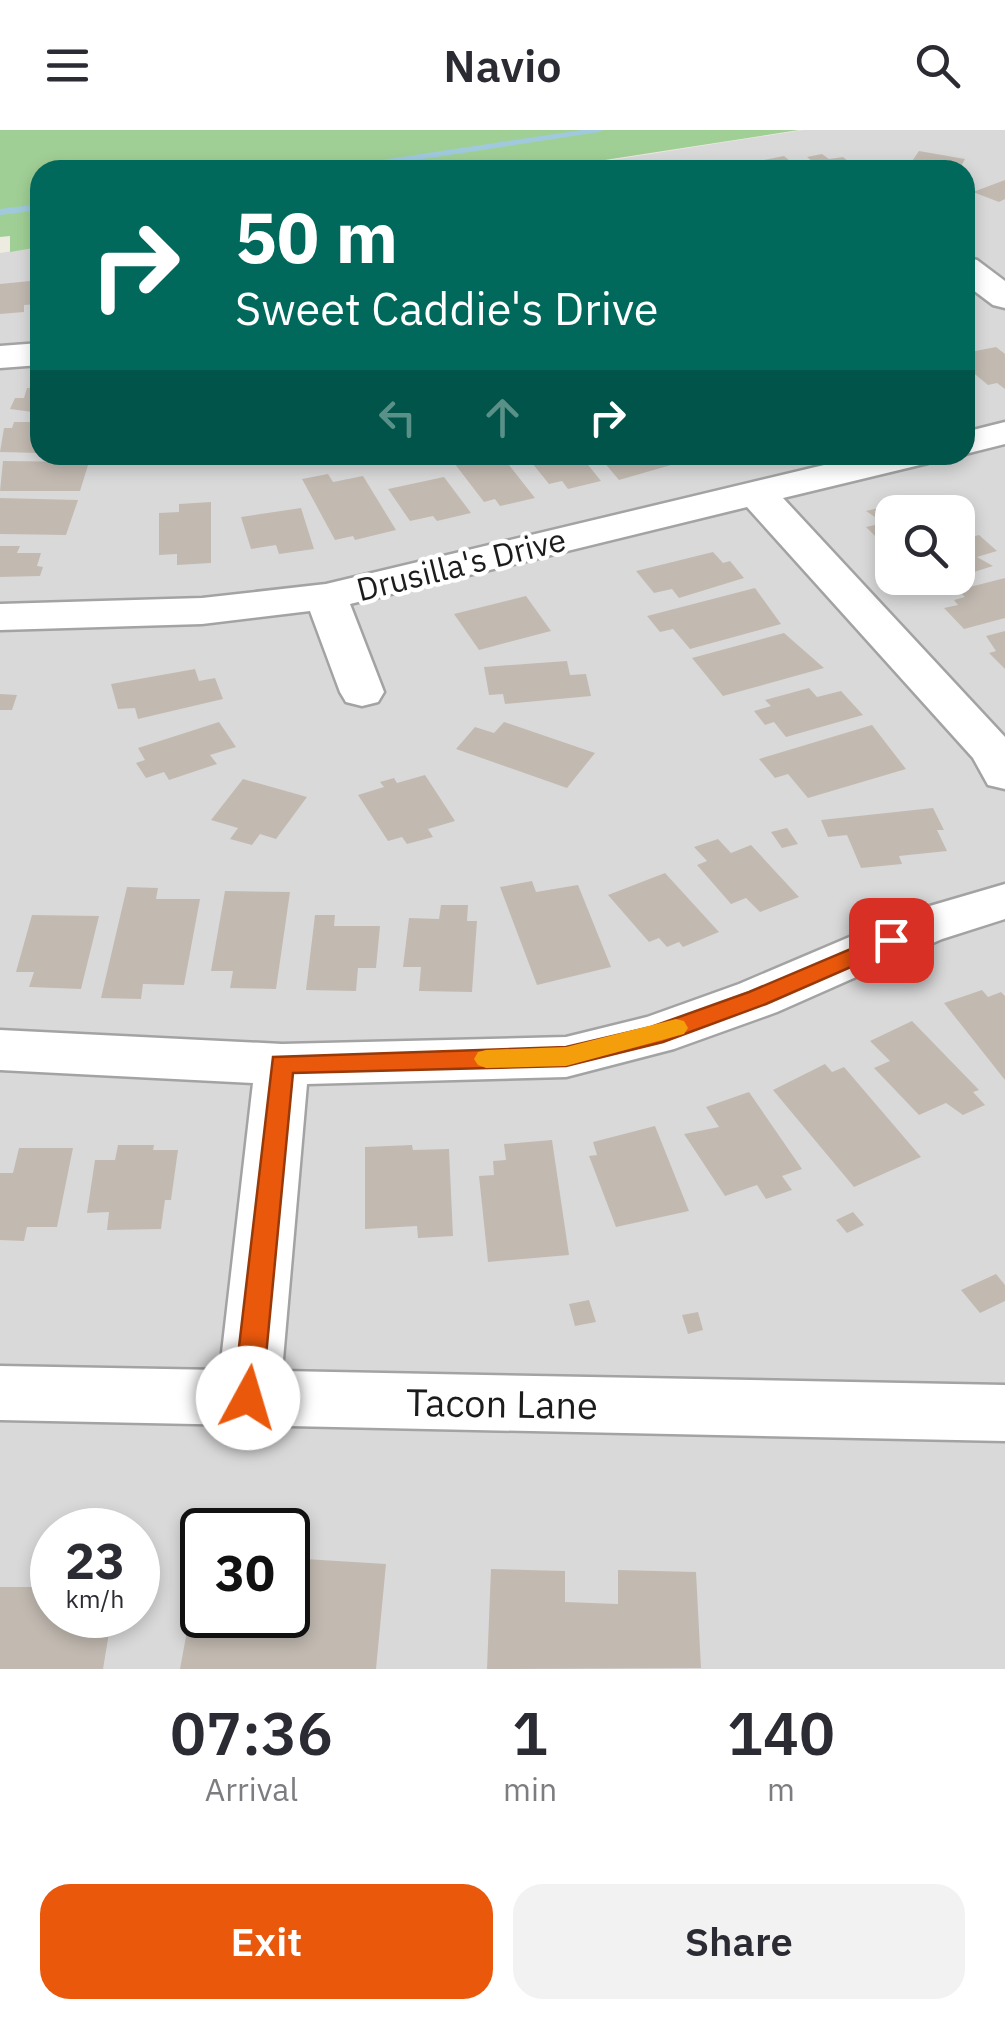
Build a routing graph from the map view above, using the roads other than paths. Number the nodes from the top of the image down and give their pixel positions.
1 (975, 274) edge
2 (1005, 298) edge
3 (30, 354) edge
4 (0, 356) edge
5 (1005, 433) edge
6 (975, 440) edge
7 (872, 465) edge
8 (756, 493) junction
9 (326, 597) junction
10 (0, 617) edge
11 (362, 692) dead end
12 (1005, 774) edge
13 (1005, 900) edge
14 (0, 1050) edge
15 (282, 1064) junction
16 (0, 1394) edge
17 (248, 1398) junction
18 (1005, 1413) edge

1 - 2 street
3 - 4 street
5 - 6 street
7 - 8 street, Drusilla's Drive
8 - 9 street, Drusilla's Drive
8 - 12 street
9 - 10 street, Drusilla's Drive
9 - 11 street
13 - 15 street
14 - 15 street
15 - 17 street
16 - 17 street, Tacon Lane
17 - 18 street, Tacon Lane

